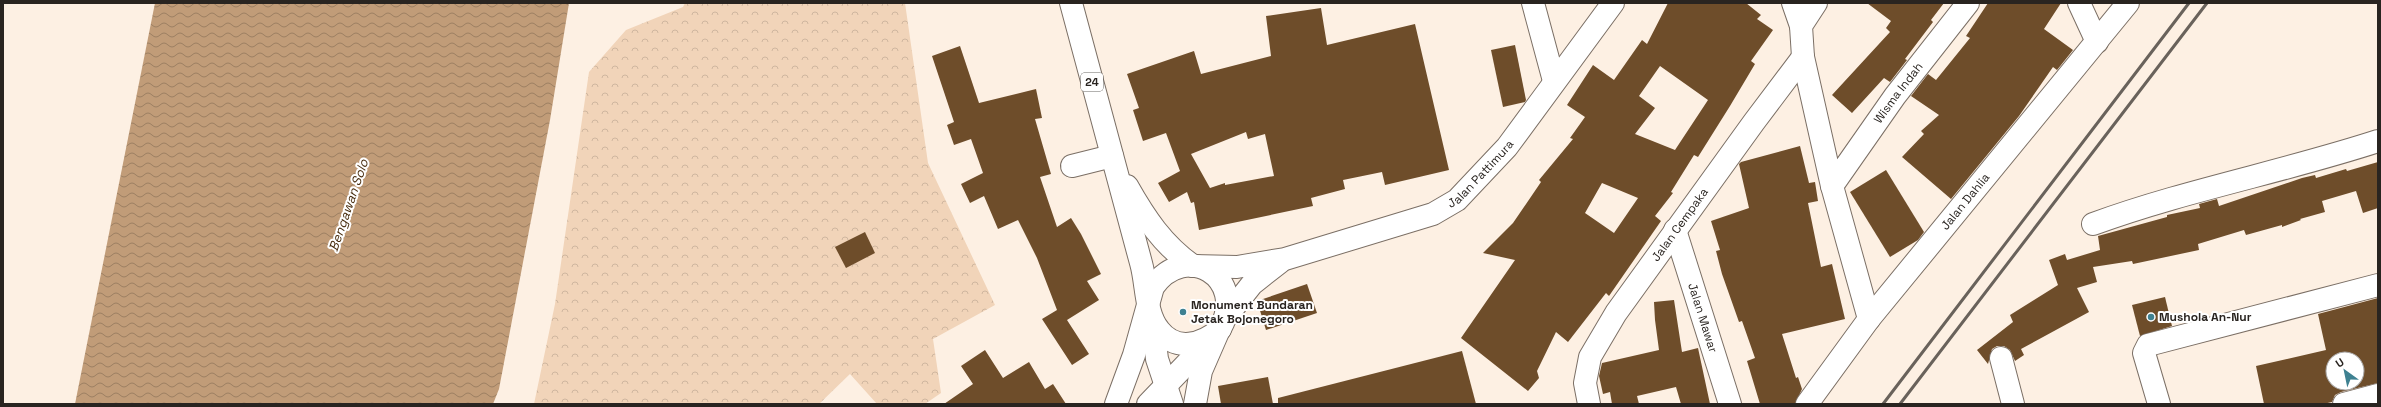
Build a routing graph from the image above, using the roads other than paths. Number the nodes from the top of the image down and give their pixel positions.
1 (1071, 3) edge
2 (1533, 3) edge
3 (1613, 3) edge
4 (1793, 3) edge
5 (1816, 3) edge
6 (1968, 3) edge
7 (2079, 3) edge
8 (2128, 3) edge
9 (1801, 26) junction
10 (2097, 42) junction
11 (1803, 57) junction
12 (1554, 81) junction
13 (2378, 141) edge
14 (1113, 158) junction
15 (1072, 166) dead end
16 (1832, 186) junction
17 (2093, 224) dead end
18 (1675, 230) junction
19 (1284, 259) junction
20 (1193, 266) junction
21 (2378, 285) edge
22 (1151, 313) junction
23 (1869, 319) junction
24 (1223, 323) junction
25 (2001, 358) dead end
26 (1168, 395) edge
27 (2378, 395) edge
28 (1116, 404) edge
29 (1148, 404) edge
30 (1195, 404) edge
31 (1588, 404) edge
32 (1730, 404) edge
33 (1807, 404) edge
34 (2013, 404) edge
35 (2158, 404) edge
36 (2344, 404) edge

1 - 14 main road, 24
2 - 12 main road
3 - 12 main road, Jalan Pattimura
4 - 9 main road
5 - 9 main road
6 - 16 main road, Wisma Indah
7 - 10 main road
8 - 10 main road, Jalan Dahlia
9 - 11 main road
10 - 23 main road, Jalan Dahlia
11 - 16 main road
11 - 18 main road, Jalan Cempaka
12 - 19 main road, Jalan Pattimura
13 - 17 main road
14 - 15 main road
14 - 20 main road, 24
14 - 22 main road, 24
16 - 23 main road
18 - 31 main road, Jalan Cempaka
18 - 32 main road, Jalan Mawar
19 - 20 main road, Jalan Pattimura
19 - 24 main road
20 - 22 main road
20 - 24 main road, 24
21 - 35 main road
22 - 24 main road
22 - 26 main road
22 - 28 main road, 24
23 - 33 main road, Jalan Dahlia
24 - 26 main road
24 - 30 main road
25 - 34 main road
26 - 29 main road
27 - 36 main road

